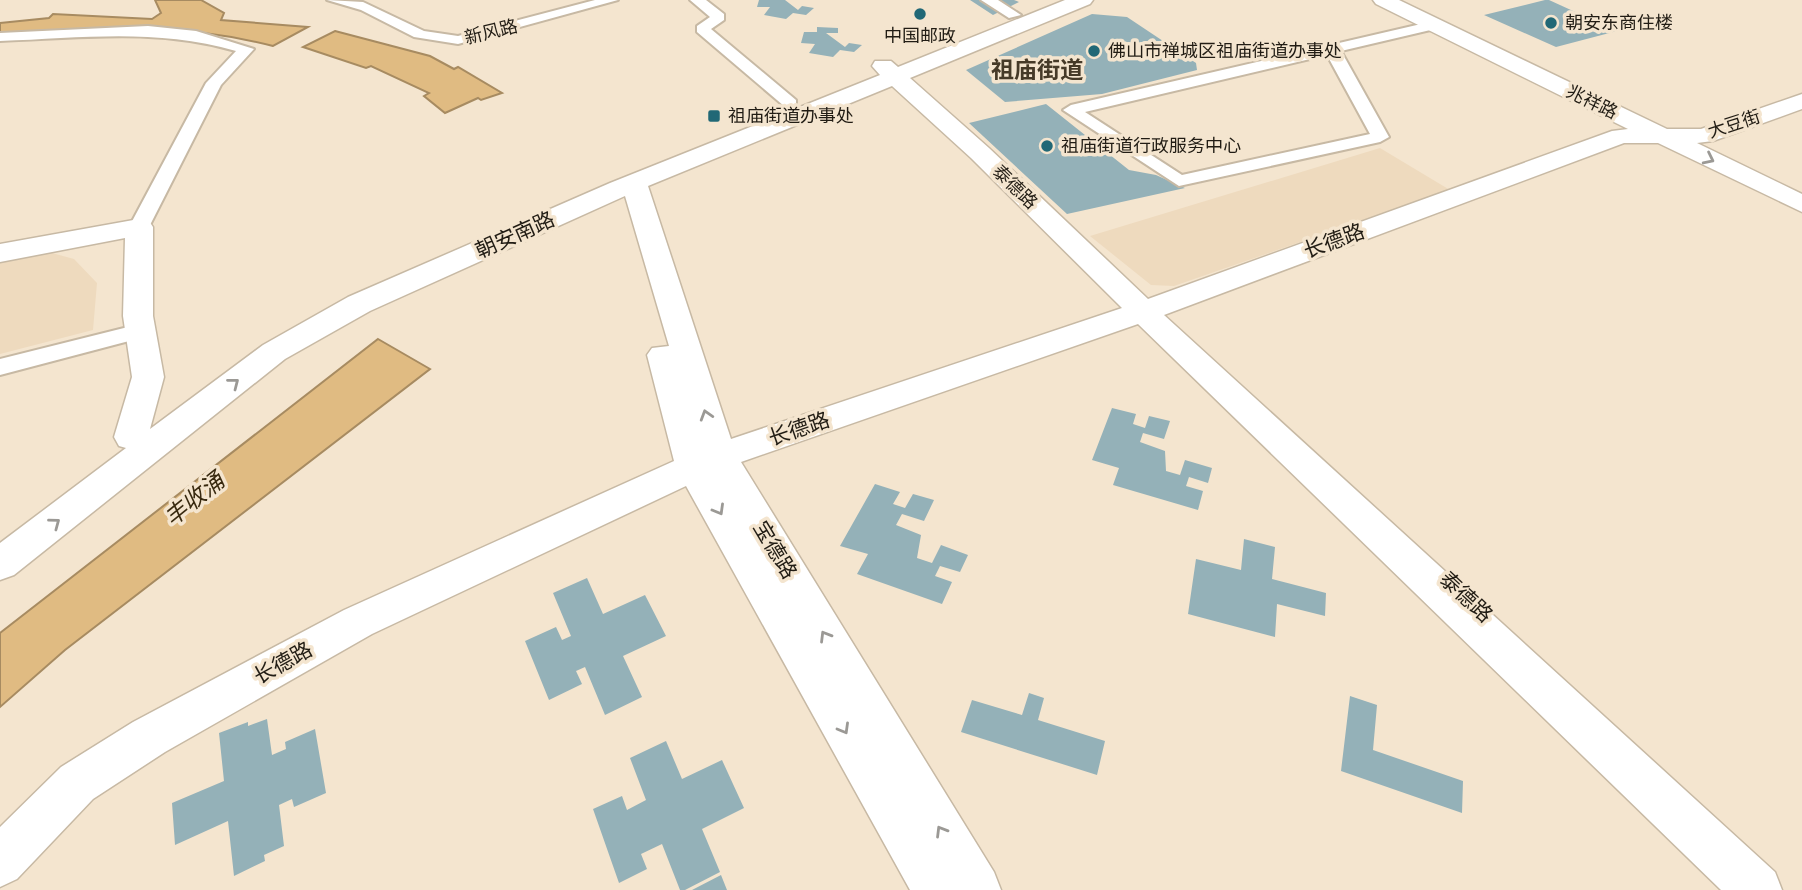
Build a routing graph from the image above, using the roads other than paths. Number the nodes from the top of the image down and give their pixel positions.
1 (334, 0) edge
2 (611, 0) edge
3 (697, 0) edge
4 (988, 0) edge
5 (1053, 0) edge
6 (1083, 0) edge
7 (1383, 0) edge
8 (1418, 0) edge
9 (1014, 15) junction
10 (1434, 25) junction
11 (0, 37) edge
12 (1332, 49) junction
13 (888, 71) junction
14 (1802, 101) edge
15 (790, 103) junction
16 (1704, 136) junction
17 (1664, 137) junction
18 (1802, 182) edge
19 (626, 186) junction
20 (1802, 204) edge
21 (139, 227) junction
22 (0, 253) edge
23 (1145, 311) junction
24 (140, 331) junction
25 (0, 367) edge
26 (131, 437) junction
27 (706, 462) junction
28 (0, 534) edge
29 (0, 564) edge
30 (0, 862) edge
31 (937, 890) edge
32 (976, 890) edge
33 (1757, 890) edge
34 (1782, 890) edge

1 - 2 street, 新风路
3 - 15 street
4 - 9 street
5 - 9 street, 朝安南路
6 - 13 street, 朝安南路
7 - 10 street, 兆祥路
8 - 16 street, 兆祥路
9 - 13 street, 朝安南路
10 - 12 street
10 - 17 street, 兆祥路
11 - 21 street
12 - 12 street
13 - 15 street, 朝安南路
13 - 19 street, 朝安南路
13 - 23 street, 泰德路
14 - 16 street, 大豆街
15 - 26 street, 朝安南路
16 - 17 street, 大豆街
16 - 18 street, 兆祥路
17 -> 20 street, 兆祥路
17 - 23 street, 长德路
19 - 27 street, 宝德路
29 -> 19 street, 朝安南路
21 - 22 street
21 - 24 street
23 - 27 street, 长德路
23 - 33 street, 泰德路
23 - 34 street, 泰德路
24 - 25 street
24 - 26 street
26 - 28 street, 朝安南路
27 - 30 street, 长德路
27 -> 31 street, 宝德路
32 -> 27 street, 宝德路

